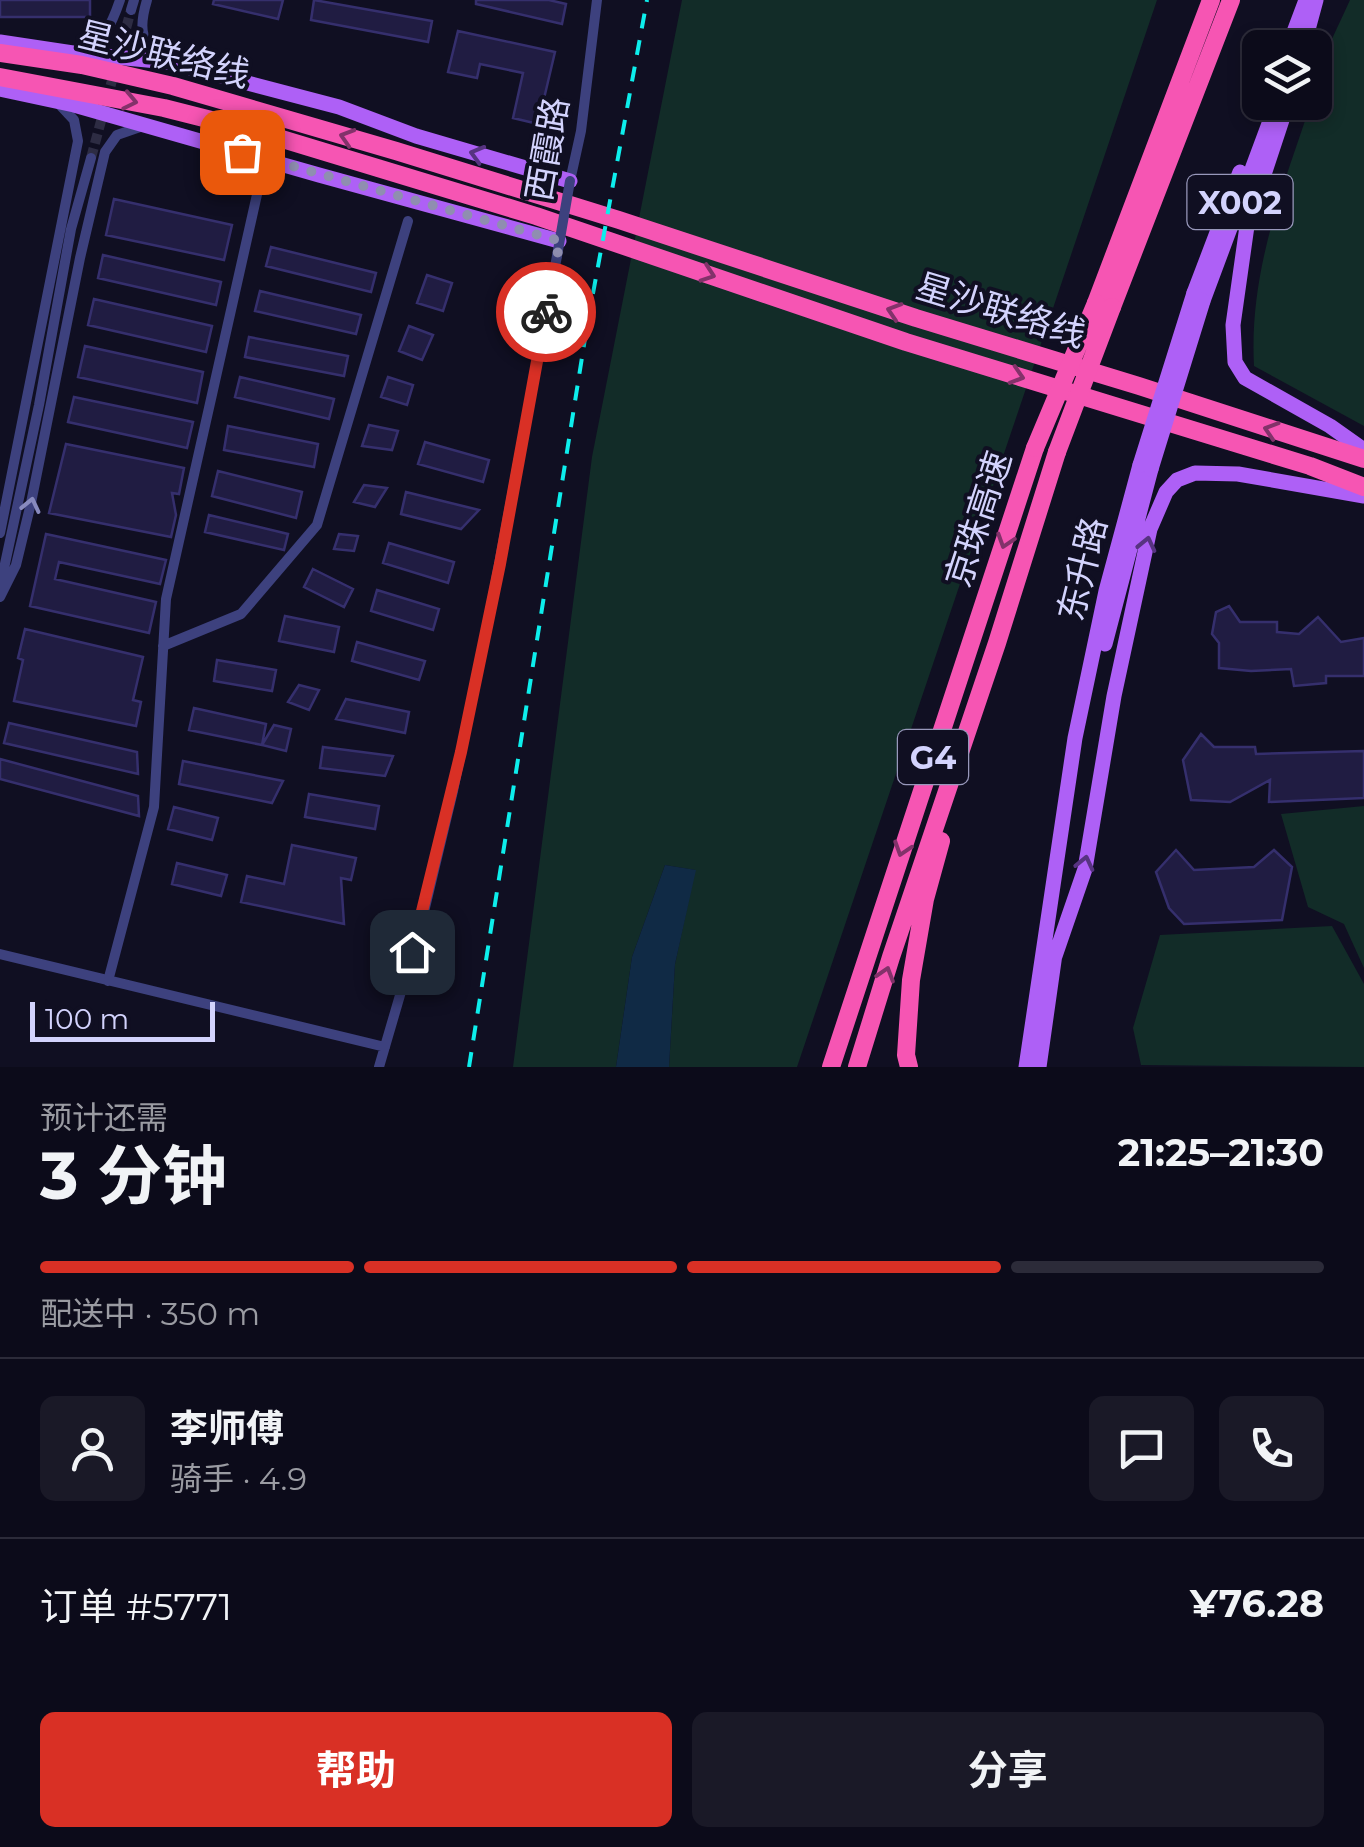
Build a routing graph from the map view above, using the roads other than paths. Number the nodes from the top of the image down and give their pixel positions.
1 (120, 0) edge
2 (147, 0) edge
3 (597, 0) edge
4 (1210, 0) edge
5 (1231, 0) edge
6 (1306, 0) edge
7 (1316, 0) edge
8 (1295, 30) edge
9 (1307, 30) edge
10 (0, 42) edge
11 (0, 52) edge
12 (73, 53) junction
13 (168, 62) junction
14 (0, 77) edge
15 (0, 89) edge
16 (50, 99) junction
17 (1260, 120) edge
18 (1270, 120) edge
19 (1282, 120) edge
20 (147, 127) junction
21 (90, 158) tunnel mouth
22 (265, 159) junction
23 (570, 181) junction
24 (408, 221) dead end
25 (558, 248) junction
26 (1198, 297) junction
27 (1104, 305) junction
28 (1364, 450) edge
29 (1364, 459) edge
30 (1145, 467) junction
31 (1364, 487) edge
32 (1364, 496) edge
33 (0, 533) edge
34 (0, 587) edge
35 (0, 597) edge
36 (997, 643) junction
37 (163, 646) junction
38 (0, 954) edge
39 (1055, 956) junction
40 (108, 981) junction
41 (384, 1047) junction
42 (379, 1067) edge
43 (830, 1067) edge
44 (857, 1067) edge
45 (909, 1067) edge
46 (1026, 1067) edge
47 (1038, 1067) edge

1 - 12 street
2 - 13 street
3 - 23 street, 西霞路
4 - 27 highway, 京珠高速 / G4
5 - 27 highway, 京珠高速 / G4
6 - 8 main road
7 - 9 main road
10 - 12 main road
29 -> 11 highway, 星沙联络线
12 - 13 main road
23 -> 13 main road
14 -> 31 highway
15 - 16 main road
16 - 20 main road
16 - 33 street
17 - 26 main road, 东升路 / X002
18 - 26 main road, 东升路 / X002
19 - 28 main road
20 - 22 main road
35 -> 20 street
21 - 34 street
22 - 25 main road
22 - 37 street
23 - 25 street, 西霞路, bridge
24 - 37 street
25 - 41 street, 西霞路
26 - 30 main road, 东升路, bridge
27 - 36 highway, 京珠高速 / G4, bridge
27 -> 43 highway, 京珠高速 / G4, bridge
30 - 39 main road, 东升路
30 - 46 main road, 东升路
39 -> 32 main road
44 -> 36 highway, 京珠高速 / G4
36 - 45 highway
37 - 40 street
38 - 40 street
39 - 47 main road, 东升路
40 - 41 street
41 - 42 street, 西霞路

